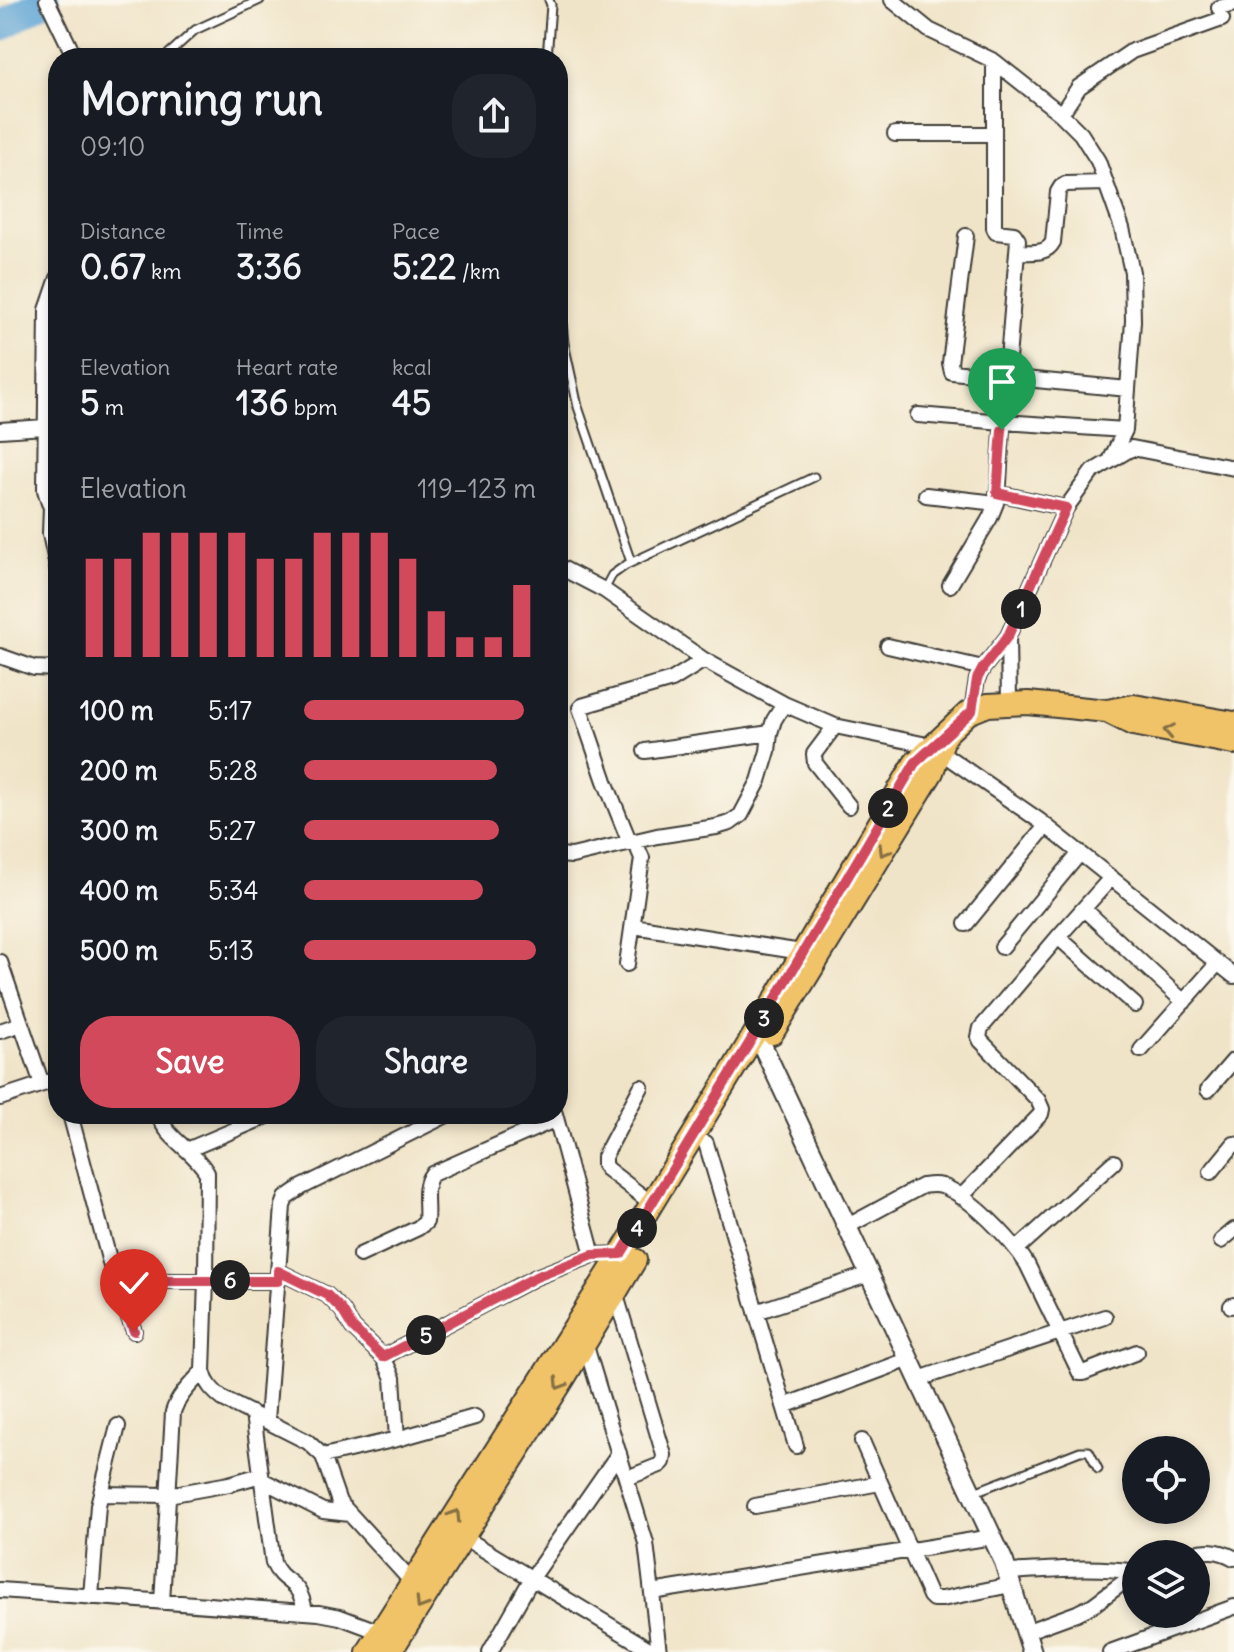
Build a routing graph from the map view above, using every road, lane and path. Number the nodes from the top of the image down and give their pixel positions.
1 (47, 0) edge
2 (260, 0) edge
3 (549, 0) edge
4 (892, 0) edge
5 (1225, 11) edge
6 (70, 48) edge
7 (175, 48) edge
8 (548, 48) edge
9 (994, 61) junction
10 (1061, 114) junction
11 (895, 134) dead end
12 (994, 134) junction
13 (1106, 183) junction
14 (966, 236) dead end
15 (1018, 252) junction
16 (48, 307) edge
17 (568, 361) edge
18 (1007, 378) junction
19 (1128, 389) junction
20 (918, 415) dead end
21 (1003, 422) junction
22 (45, 427) junction
23 (0, 430) edge
24 (1125, 430) junction
25 (1110, 461) junction
26 (1234, 468) edge
27 (814, 477) dead end
28 (926, 495) dead end
29 (48, 497) edge
30 (996, 498) junction
31 (1066, 508) junction
32 (631, 562) junction
33 (568, 571) edge
34 (950, 585) dead end
35 (604, 590) junction
36 (1008, 636) junction
37 (888, 646) dead end
38 (0, 656) edge
39 (704, 660) junction
40 (983, 668) junction
41 (48, 669) edge
42 (1009, 703) junction
43 (784, 704) junction
44 (972, 711) junction
45 (1107, 711) junction
46 (1234, 723) edge
47 (835, 726) junction
48 (770, 733) junction
49 (1234, 743) edge
50 (939, 744) junction
51 (645, 751) dead end
52 (849, 806) dead end
53 (1046, 826) junction
54 (632, 842) junction
55 (1080, 853) junction
56 (568, 856) edge
57 (1111, 878) junction
58 (1084, 909) junction
59 (966, 924) dead end
60 (633, 926) junction
61 (1058, 937) junction
62 (1002, 947) dead end
63 (802, 952) junction
64 (1218, 963) junction
65 (627, 964) dead end
66 (1, 965) edge
67 (1234, 976) edge
68 (1184, 1002) junction
69 (1135, 1005) dead end
70 (21, 1024) junction
71 (0, 1031) edge
72 (760, 1040) junction
73 (1141, 1050) dead end
74 (1234, 1060) edge
75 (48, 1082) edge
76 (42, 1084) junction
77 (641, 1087) dead end
78 (1208, 1090) dead end
79 (0, 1098) edge
80 (73, 1124) edge
81 (163, 1124) edge
82 (248, 1124) edge
83 (429, 1124) edge
84 (539, 1124) edge
85 (558, 1124) edge
86 (706, 1143) junction
87 (1234, 1144) edge
88 (187, 1150) junction
89 (1114, 1162) dead end
90 (1211, 1172) dead end
91 (961, 1197) junction
92 (651, 1203) junction
93 (848, 1226) junction
94 (1234, 1230) edge
95 (1221, 1241) dead end
96 (1017, 1249) junction
97 (621, 1254) junction
98 (360, 1255) dead end
99 (593, 1255) junction
100 (870, 1274) junction
101 (278, 1276) junction
102 (206, 1280) junction
103 (115, 1281) junction
104 (615, 1292) junction
105 (756, 1312) junction
106 (1105, 1317) dead end
107 (134, 1331) dead end
108 (1060, 1333) junction
109 (585, 1343) junction
110 (1137, 1352) dead end
111 (383, 1357) junction
112 (910, 1359) junction
113 (203, 1371) junction
114 (919, 1379) junction
115 (784, 1406) junction
116 (253, 1414) junction
117 (475, 1417) dead end
118 (267, 1421) junction
119 (118, 1426) dead end
120 (397, 1439) junction
121 (862, 1441) dead end
122 (796, 1446) dead end
123 (619, 1453) junction
124 (323, 1456) junction
125 (1098, 1469) dead end
126 (261, 1478) junction
127 (627, 1478) junction
128 (880, 1483) junction
129 (972, 1493) junction
130 (101, 1494) junction
131 (168, 1495) junction
132 (755, 1506) dead end
133 (350, 1514) junction
134 (463, 1537) junction
135 (992, 1537) junction
136 (909, 1550) junction
137 (1210, 1550) edge
138 (1234, 1558) edge
139 (1122, 1570) edge
140 (532, 1578) junction
141 (1009, 1579) junction
142 (412, 1582) junction
143 (1122, 1584) edge
144 (0, 1590) edge
145 (652, 1592) junction
146 (91, 1597) junction
147 (162, 1602) junction
148 (1234, 1607) edge
149 (305, 1612) junction
150 (1025, 1632) junction
151 (385, 1642) edge
152 (368, 1652) edge
153 (490, 1652) edge
154 (656, 1652) edge
155 (1032, 1652) edge
156 (1110, 1652) edge

1 - 6 street
2 - 7 lane
3 - 8 lane
4 - 9 street
5 - 10 street
9 - 10 street
9 - 12 street
10 - 13 street
11 - 12 street
12 - 15 street
13 - 15 street
13 - 19 street
14 - 18 street
15 - 18 street
16 - 22 street
17 - 32 lane
18 - 19 street
18 - 21 street
19 - 24 street
20 - 21 street
21 - 24 street
21 - 30 street
22 - 23 street
22 - 29 street
24 - 25 street
25 - 26 street
25 - 31 street
27 - 32 lane
28 - 30 street
30 - 31 street
30 - 34 street
31 - 36 street
32 - 35 lane
33 - 35 street
35 - 39 street
36 - 40 street
36 - 42 street
37 - 40 street
38 - 41 street
39 - 43 street
39 - 54 street
40 - 44 street
42 - 44 main road
42 - 45 main road
43 - 47 street
43 - 48 street
44 - 50 main road
45 - 46 main road
49 -> 45 main road
47 - 50 street
47 - 52 street
48 - 51 street
48 - 54 street
50 - 53 street
50 - 63 main road
50 -> 72 main road
53 - 55 street
53 - 59 street
54 - 56 street
54 - 60 street
55 - 57 street
55 - 62 street
57 - 58 street
57 - 64 street
58 - 61 street
58 - 68 street
60 - 63 street
60 - 65 street
61 - 69 street
61 - 91 street
63 - 72 main road
64 - 67 street
64 - 68 street
66 - 70 street
68 - 73 street
70 - 71 street
70 - 76 street
72 - 86 main road
72 - 92 main road
72 - 93 street
74 - 78 street
75 - 76 street
76 - 79 street
77 - 92 street
80 - 103 street
81 - 88 street
82 - 88 street
83 - 101 street
84 - 98 street
85 - 99 street
86 - 104 main road
86 - 105 street
87 - 90 street
88 - 102 street
89 - 96 street
91 - 93 street
91 - 96 street
92 - 97 main road
93 - 100 street
94 - 95 street
96 - 108 street
97 - 99 street
142 -> 97 main road
99 - 111 street
100 - 105 street
100 - 112 street
101 - 102 street
101 - 111 street
101 - 118 street
102 - 103 street
102 - 113 street
103 - 107 street
104 - 109 main road
104 - 127 street
105 - 115 street
106 - 108 street
108 - 110 street
108 - 114 street
109 - 123 street
109 -> 134 main road
111 - 120 street
112 - 114 street
112 - 115 street
113 - 116 street
113 - 131 street
114 - 129 street
115 - 122 street
116 - 118 street
116 - 126 street
117 - 120 street
118 - 124 street
119 - 130 street
120 - 124 street
121 - 128 street
123 - 127 street
123 - 140 street
124 - 133 street
125 - 129 lane
126 - 131 street
126 - 133 street
126 - 149 street
127 - 145 street
128 - 132 street
128 - 136 street
129 - 135 street
130 - 131 street
130 - 146 street
131 - 147 street
133 - 142 street
134 - 140 street
134 -> 151 main road
135 - 136 street
135 - 141 street
136 - 141 street
136 - 145 street
137 - 138 street
139 - 141 street
140 - 153 street
140 - 154 street
141 - 150 street
142 - 151 main road
143 - 150 street
144 - 146 street
145 - 154 street
146 - 147 street
147 - 149 street
148 - 156 street
149 - 151 street
150 - 155 street
151 - 152 main road

